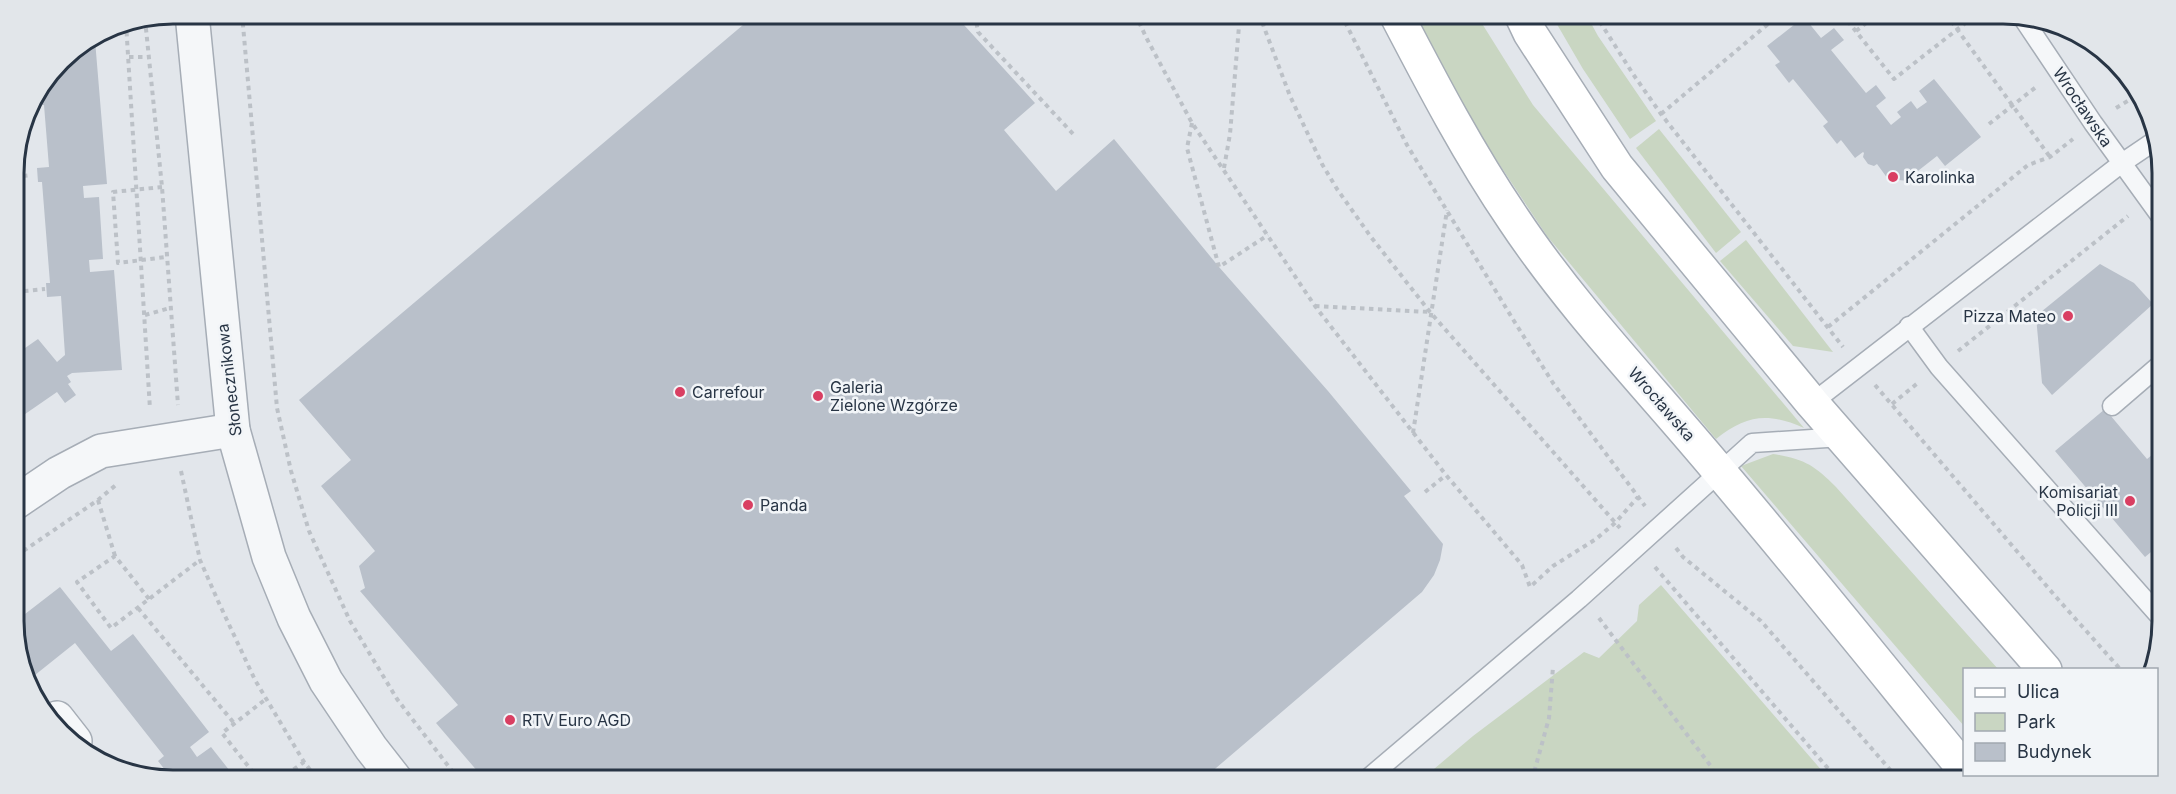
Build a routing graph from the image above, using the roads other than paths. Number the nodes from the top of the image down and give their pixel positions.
1 (193, 24) edge
2 (1401, 24) edge
3 (1526, 24) edge
4 (2028, 26) edge
5 (2149, 145) edge
6 (2122, 163) junction
7 (2152, 204) edge
8 (1909, 326) junction
9 (2152, 372) edge
10 (1812, 403) junction
11 (2112, 406) dead end
12 (233, 430) junction
13 (1842, 437) junction
14 (1719, 471) junction
15 (24, 497) edge
16 (2152, 607) edge
17 (2044, 668) edge
18 (1963, 767) edge
19 (388, 770) edge
20 (1378, 770) edge

1 - 12 street, Słonecznikowa
2 - 14 main road, Wrocławska
3 - 10 main road
4 - 6 lane, Wrocławska
5 - 6 lane, Wrocławska
6 - 7 lane
6 - 8 lane
8 - 10 lane
8 - 16 lane
9 - 11 lane
10 - 13 main road
12 - 15 street
12 - 19 street, Słonecznikowa
13 - 14 lane
13 - 17 main road
14 - 18 main road, Wrocławska
14 - 20 lane

